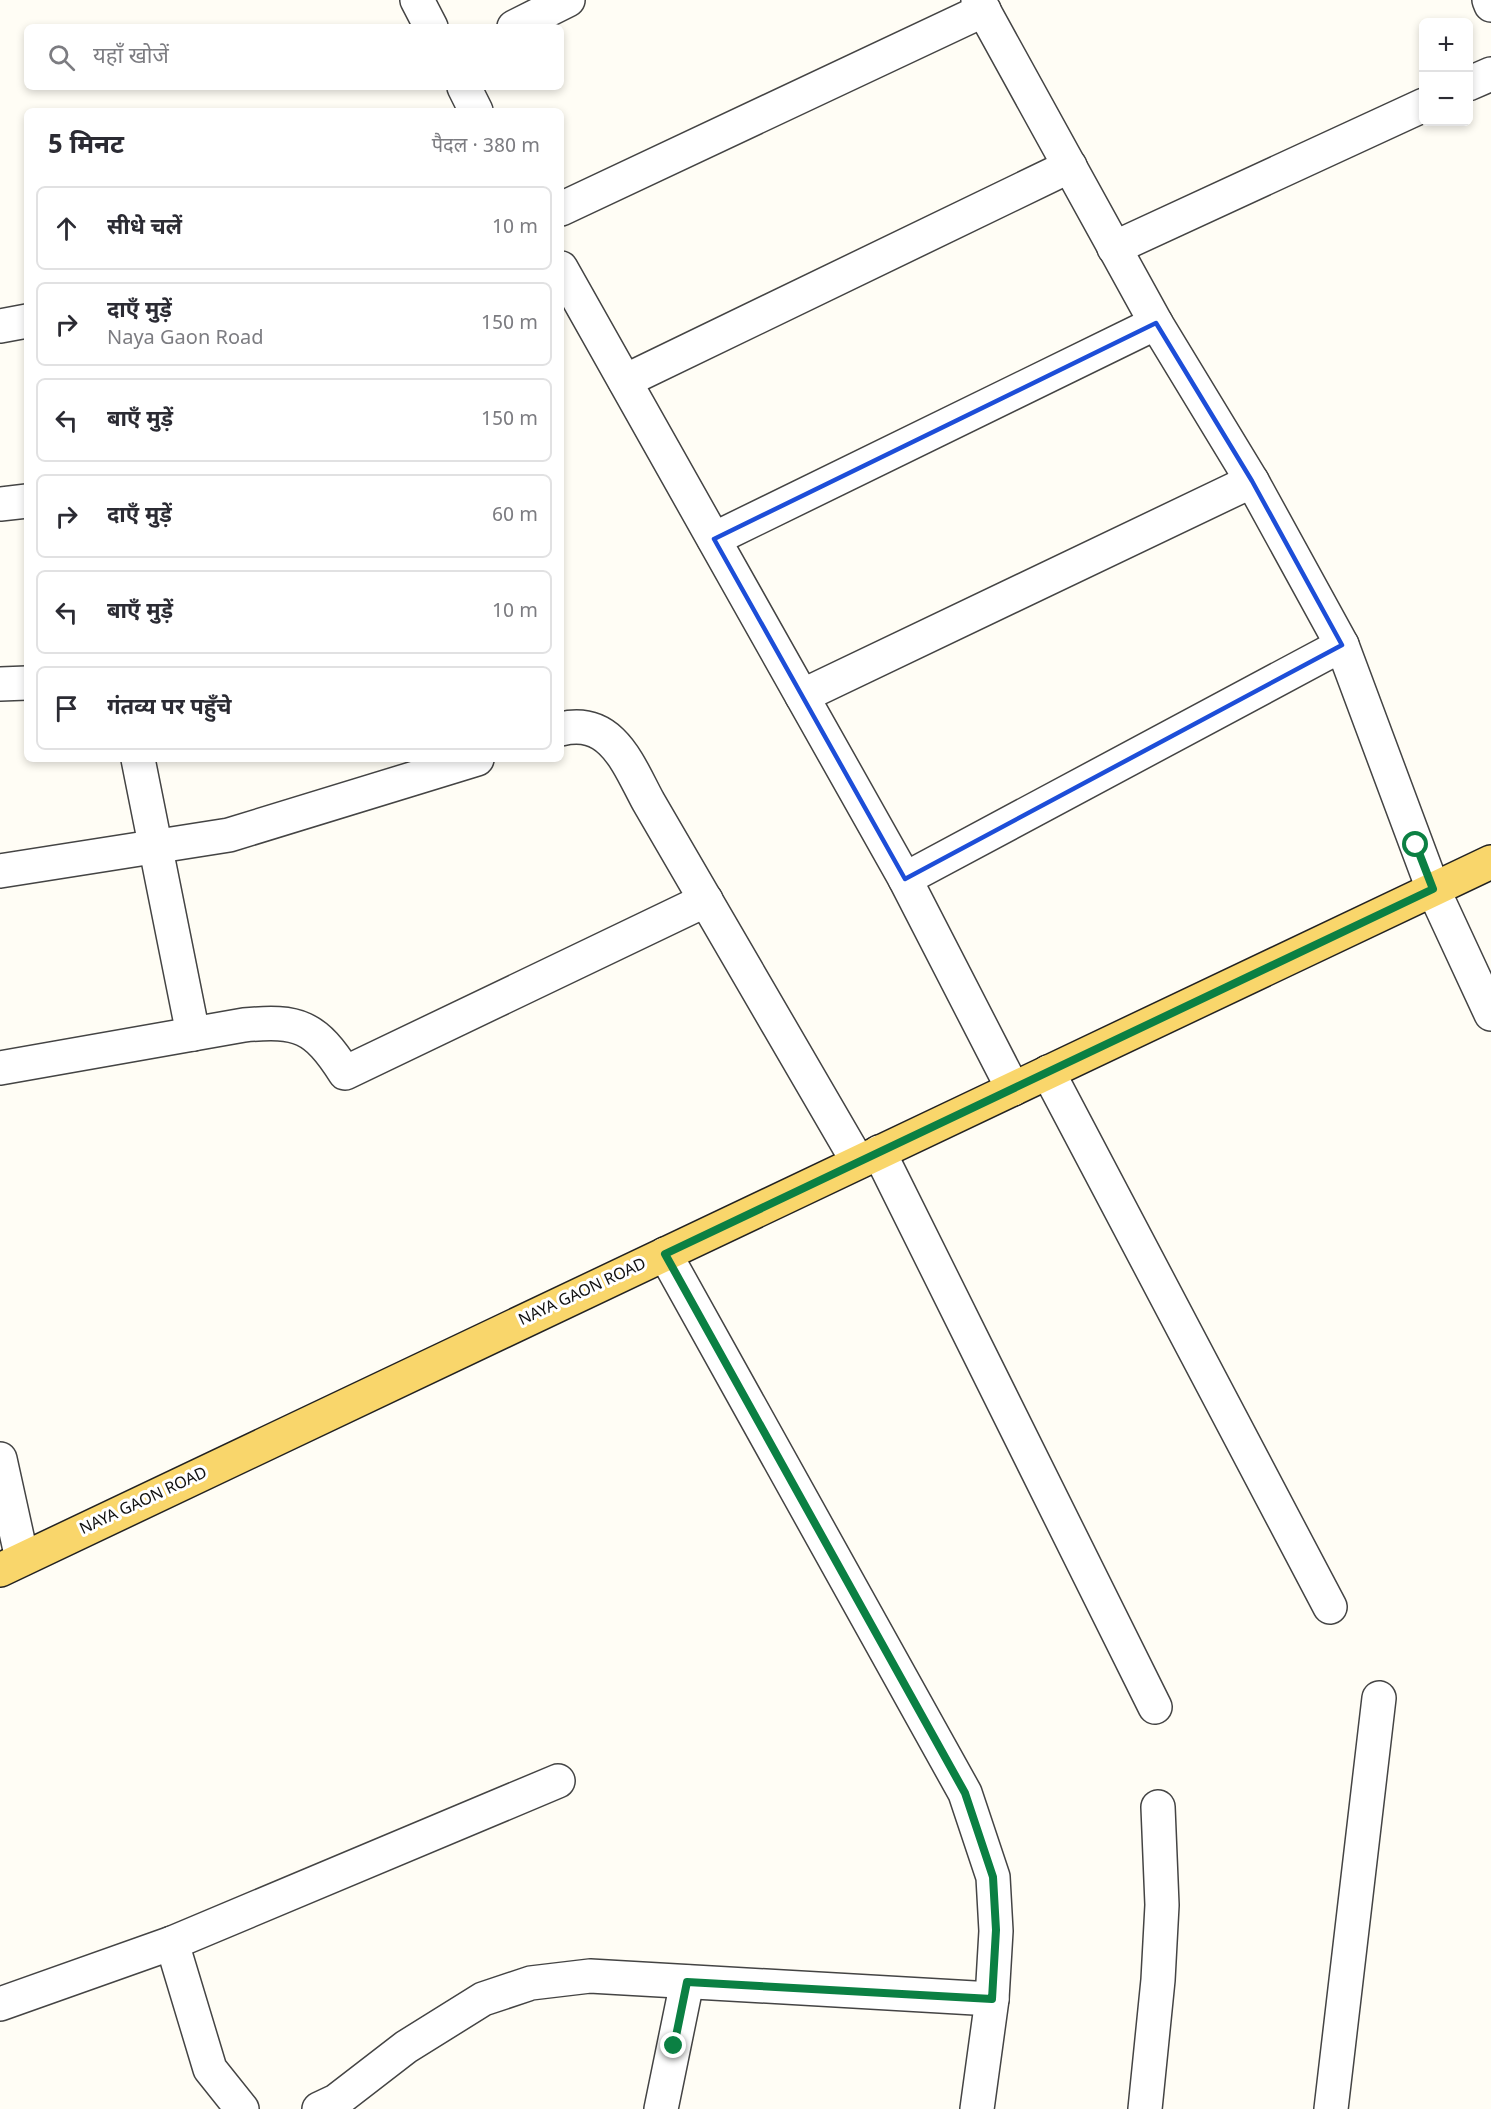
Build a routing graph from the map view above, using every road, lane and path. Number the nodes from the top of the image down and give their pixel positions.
1 (417, 0) edge
2 (568, 0) edge
3 (1489, 0) edge
4 (981, 5) edge
5 (1491, 5) edge
6 (429, 24) edge
7 (520, 24) edge
8 (1491, 74) edge
9 (1473, 82) edge
10 (466, 90) edge
11 (1419, 107) edge
12 (474, 108) edge
13 (1070, 166) junction
14 (564, 208) edge
15 (1114, 248) junction
16 (564, 273) edge
17 (24, 322) edge
18 (1156, 323) junction
19 (0, 326) edge
20 (625, 381) junction
21 (1252, 481) junction
22 (24, 501) edge
23 (0, 504) edge
24 (714, 539) junction
25 (1342, 645) junction
26 (24, 683) edge
27 (0, 684) edge
28 (802, 696) junction
29 (564, 728) edge
30 (139, 762) edge
31 (467, 762) edge
32 (156, 847) junction
33 (1491, 862) edge
34 (0, 871) edge
35 (905, 879) junction
36 (1433, 889) junction
37 (706, 900) junction
38 (1491, 1014) edge
39 (193, 1034) junction
40 (0, 1068) edge
41 (1048, 1072) junction
42 (1012, 1089) junction
43 (869, 1157) junction
44 (665, 1254) junction
45 (0, 1459) edge
46 (11, 1565) edge
47 (1330, 1607) dead end
48 (1379, 1698) dead end
49 (1155, 1707) dead end
50 (558, 1781) dead end
51 (1158, 1807) dead end
52 (172, 1943) junction
53 (687, 1982) junction
54 (992, 1999) junction
55 (0, 2004) edge
56 (241, 2108) edge
57 (319, 2109) edge
58 (661, 2109) edge
59 (977, 2109) edge
60 (1145, 2109) edge
61 (1331, 2109) edge

1 - 6 street
2 - 7 street
3 - 5 street
4 - 13 street
4 - 14 street
8 - 9 street
10 - 12 street
11 - 15 street
13 - 15 street
13 - 20 street
15 - 18 street
16 - 20 street
17 - 19 street
18 - 21 street
18 - 24 street
20 - 24 street
21 - 25 street
21 - 28 street
22 - 23 street
24 - 28 street
25 - 35 street
25 - 36 street
26 - 27 street
28 - 35 street
29 - 37 street
30 - 32 street
31 - 32 street
32 - 34 street
32 - 39 street
33 - 36 main road, NAYA GAON ROAD
35 - 42 street
36 - 38 street
36 - 41 main road, NAYA GAON ROAD
37 - 39 street
37 - 43 street
39 - 40 street
41 - 42 main road, NAYA GAON ROAD
41 - 47 street
42 - 43 main road, NAYA GAON ROAD
43 - 44 main road, NAYA GAON ROAD
43 - 49 street
44 - 46 main road, NAYA GAON ROAD
44 - 54 street
45 - 46 street
48 - 61 street
50 - 52 street
51 - 60 street
52 - 55 street
52 - 56 street
53 - 54 street
53 - 57 street
53 - 58 street
54 - 59 street

